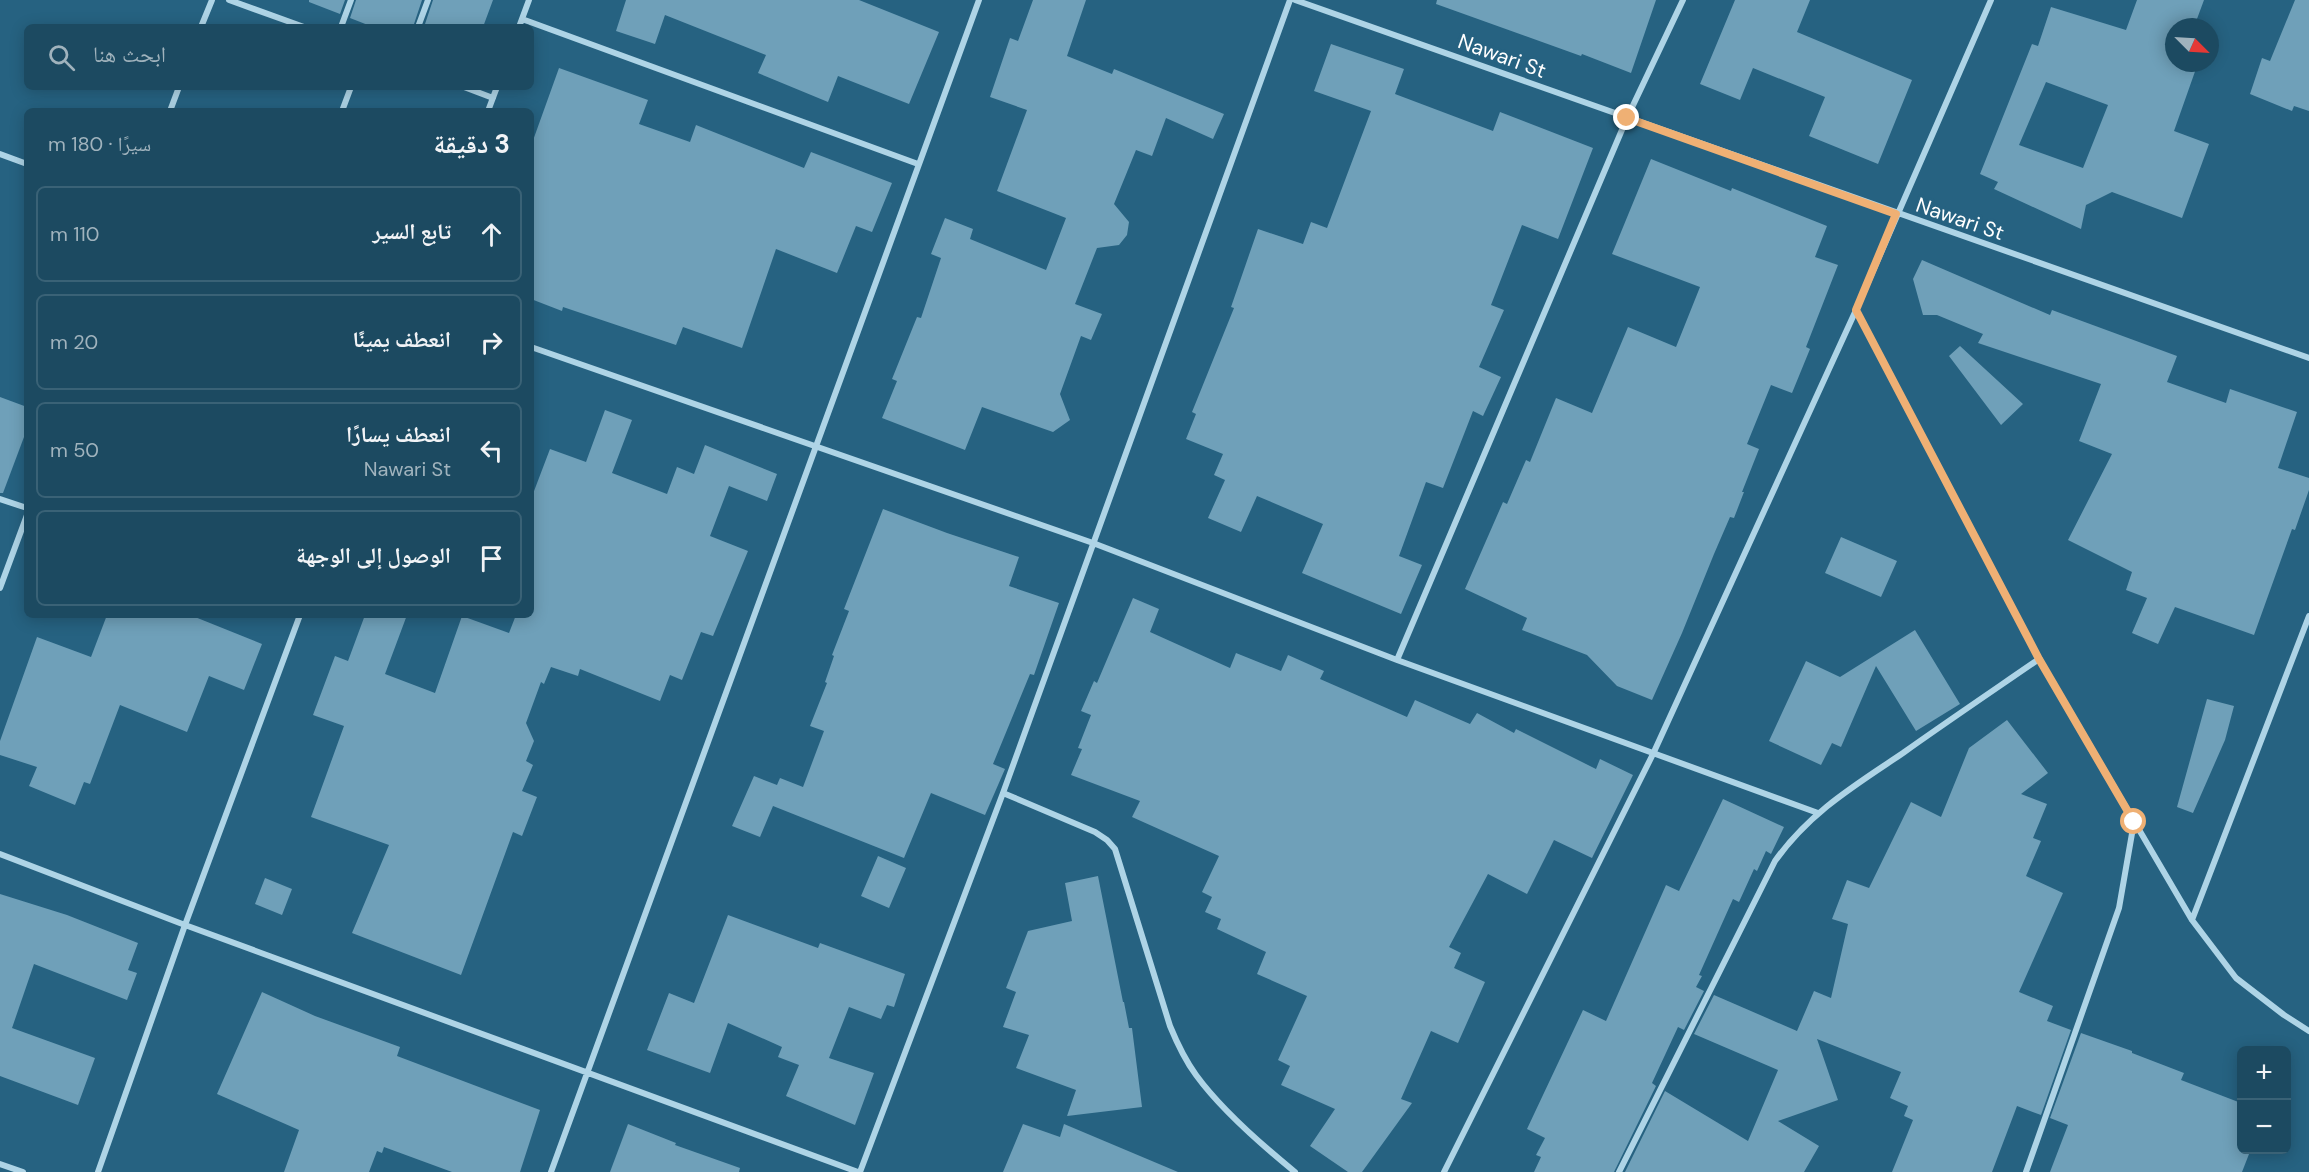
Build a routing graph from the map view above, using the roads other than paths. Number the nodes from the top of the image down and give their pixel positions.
1 (212, 0) edge
2 (229, 0) edge
3 (351, 0) edge
4 (428, 0) edge
5 (529, 0) edge
6 (979, 0) edge
7 (1290, 0) edge
8 (1295, 0) edge
9 (1683, 0) edge
10 (1991, 0) edge
11 (522, 19) junction
12 (202, 24) edge
13 (295, 24) edge
14 (342, 24) edge
15 (419, 24) edge
16 (520, 24) edge
17 (178, 90) edge
18 (350, 90) edge
19 (472, 90) edge
20 (495, 90) edge
21 (493, 98) junction
22 (171, 108) edge
23 (343, 108) edge
24 (489, 108) edge
25 (1627, 118) junction
26 (0, 154) edge
27 (24, 163) edge
28 (918, 164) junction
29 (1896, 214) junction
30 (1856, 310) junction
31 (534, 348) edge
32 (2309, 358) edge
33 (815, 446) junction
34 (0, 499) edge
35 (24, 507) edge
36 (24, 523) edge
37 (1093, 543) junction
38 (0, 588) edge
39 (2309, 616) edge
40 (299, 618) edge
41 (2039, 659) junction
42 (1397, 660) junction
43 (1653, 754) junction
44 (1003, 793) junction
45 (1818, 813) junction
46 (2134, 822) junction
47 (0, 854) edge
48 (2192, 920) junction
49 (185, 925) junction
50 (2309, 1030) edge
51 (589, 1072) junction
52 (0, 1164) edge
53 (23, 1172) edge
54 (98, 1172) edge
55 (551, 1172) edge
56 (859, 1172) edge
57 (1295, 1172) edge
58 (1444, 1172) edge
59 (1619, 1172) edge
60 (2026, 1172) edge

1 - 12 street
2 - 13 street
3 - 14 street
4 - 15 street
5 - 11 street
6 - 28 street
7 - 37 street
8 - 25 street, Nawari St
9 - 25 street
10 - 29 street
11 - 16 street
11 - 28 street
17 - 22 street
18 - 23 street
19 - 21 street
20 - 21 street
21 - 24 street
25 - 29 street, Nawari St
25 - 42 street
26 - 27 street
28 - 33 street
29 - 30 street
29 - 32 street, Nawari St
30 - 41 street
30 - 43 street
31 - 33 street
33 - 37 street
33 - 51 street
34 - 35 street
36 - 38 street
37 - 42 street
37 - 44 street
39 - 48 street
40 - 49 street
41 - 45 street
41 - 46 street
42 - 43 street
43 - 45 street
43 - 58 street
44 - 56 street
44 - 57 street
45 - 59 street
46 - 48 street
46 - 60 street
47 - 49 street
48 - 50 street
49 - 51 street
49 - 54 street
51 - 55 street
51 - 56 street
52 - 53 street

